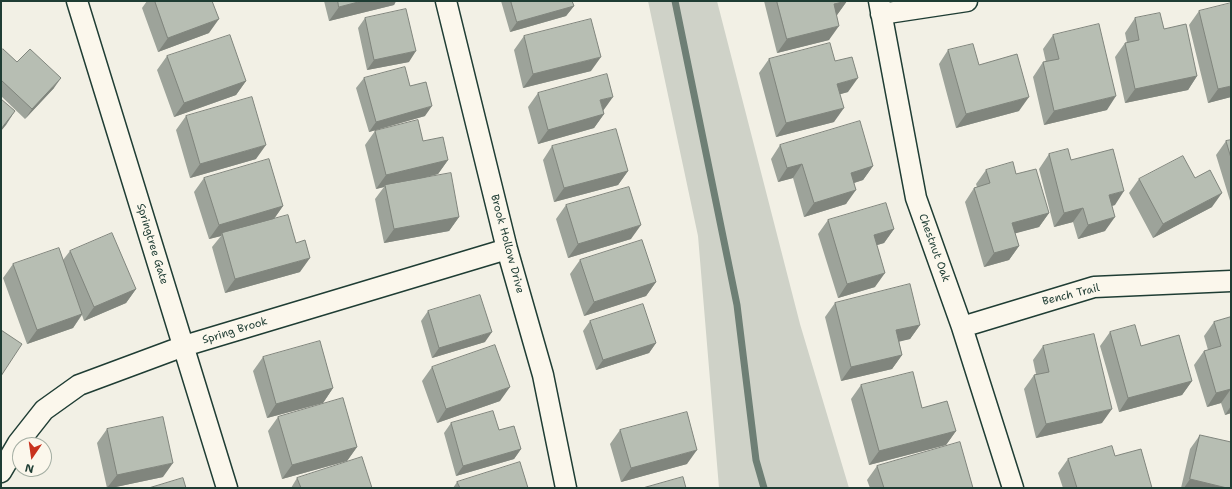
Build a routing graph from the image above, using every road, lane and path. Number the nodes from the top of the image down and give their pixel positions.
1 (77, 1) edge
2 (446, 1) edge
3 (967, 1) edge
4 (880, 8) edge
5 (507, 250) junction
6 (1231, 281) edge
7 (962, 327) junction
8 (184, 346) junction
9 (1, 472) edge
10 (227, 488) edge
11 (566, 488) edge
12 (1014, 488) edge

1 - 8 street, Springtree Gate
2 - 5 street, Brook Hollow Drive
3 - 4 street
4 - 7 street, Chestnut Oak
5 - 8 street, Spring Brook
5 - 11 street, Brook Hollow Drive
6 - 7 street, Bench Trail
7 - 12 street, Chestnut Oak
8 - 9 street, Spring Brook
8 - 10 street, Springtree Gate

